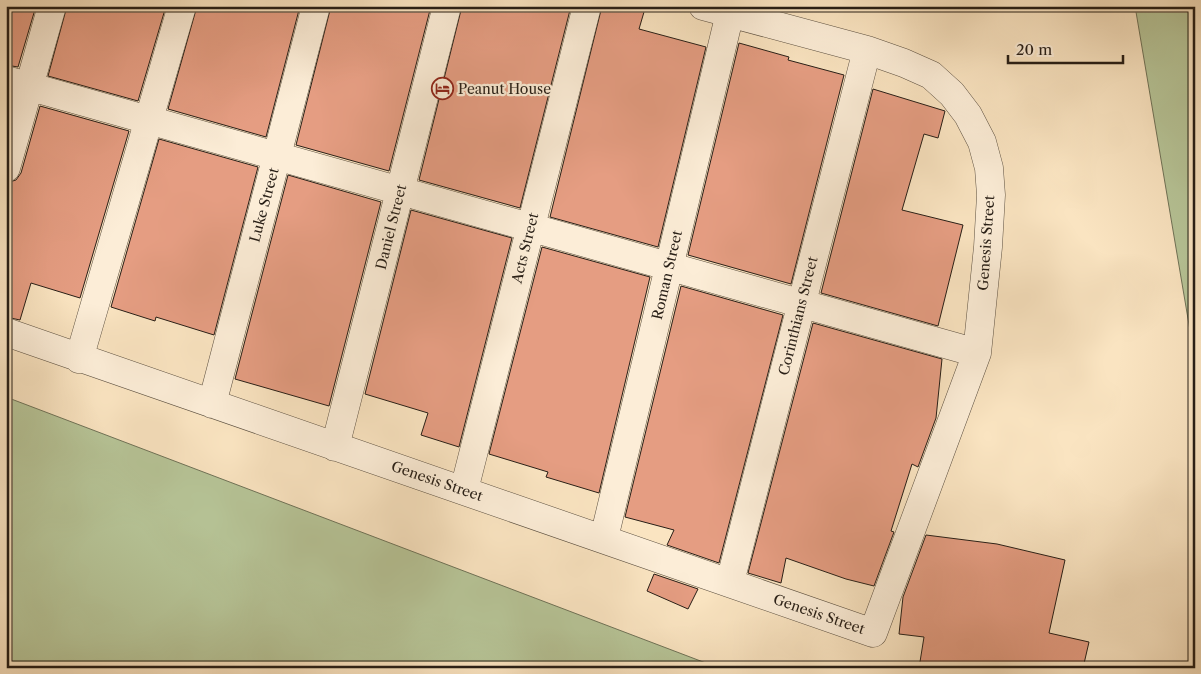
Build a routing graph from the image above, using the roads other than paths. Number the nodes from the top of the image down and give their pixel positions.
1 (52, 6) edge
2 (182, 6) edge
3 (316, 6) edge
4 (447, 6) edge
5 (587, 6) edge
6 (703, 6) edge
7 (730, 13) junction
8 (868, 50) junction
9 (18, 84) edge
10 (148, 120) junction
11 (277, 156) junction
12 (6, 168) edge
13 (400, 191) junction
14 (530, 228) junction
15 (669, 267) junction
16 (801, 305) junction
17 (6, 332) edge
18 (976, 354) junction
19 (79, 359) junction
20 (212, 404) junction
21 (335, 447) junction
22 (464, 490) junction
23 (604, 538) junction
24 (730, 582) junction

1 - 9 street
2 - 10 street
3 - 11 street, Luke Street
4 - 13 street, Daniel Street
5 - 14 street, Acts Street
6 - 7 street, Genesis Street
7 - 8 street, Genesis Street
7 - 15 street, Roman Street
8 - 16 street, Corinthians Street
8 - 18 street, Genesis Street
9 - 10 street
9 - 12 street
10 - 11 street
10 - 19 street
11 - 13 street
11 - 20 street, Luke Street
13 - 14 street
13 - 21 street, Daniel Street
14 - 15 street
14 - 22 street, Acts Street
15 - 16 street
15 - 23 street, Roman Street
16 - 18 street
16 - 24 street, Corinthians Street
17 - 19 street, Genesis Street
18 - 24 street, Genesis Street
19 - 20 street, Genesis Street
20 - 21 street, Genesis Street
21 - 22 street, Genesis Street
22 - 23 street, Genesis Street
23 - 24 street, Genesis Street

